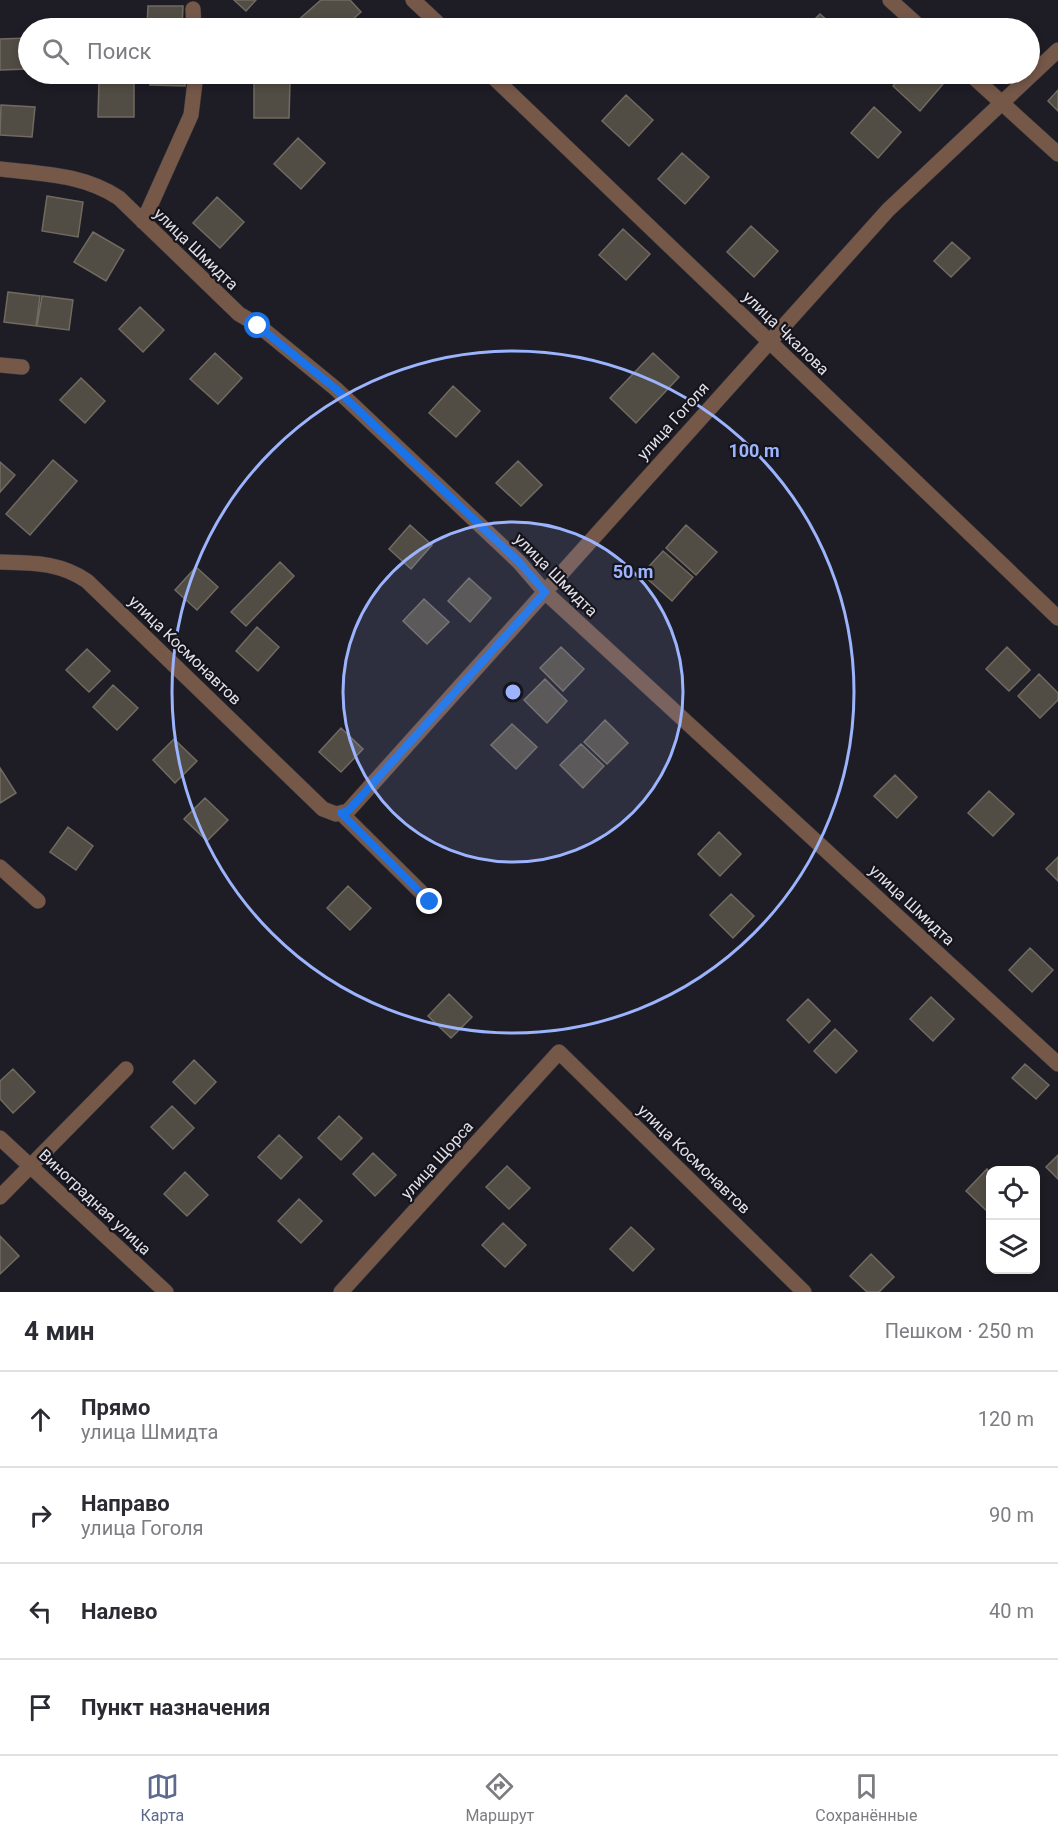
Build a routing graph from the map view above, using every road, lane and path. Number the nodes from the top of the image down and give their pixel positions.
1 (413, 0) edge
2 (890, 0) edge
3 (193, 9) dead end
4 (193, 18) edge
5 (432, 18) edge
6 (910, 18) edge
7 (1058, 50) edge
8 (1040, 68) edge
9 (195, 84) edge
10 (500, 84) edge
11 (981, 84) edge
12 (1023, 84) edge
13 (1003, 104) junction
14 (1058, 154) edge
15 (0, 168) edge
16 (143, 222) junction
17 (769, 341) junction
18 (0, 365) edge
19 (22, 367) dead end
20 (0, 562) edge
21 (545, 592) junction
22 (1058, 618) edge
23 (341, 813) junction
24 (0, 867) edge
25 (38, 901) dead end
26 (430, 902) dead end
27 (559, 1052) joint
28 (1058, 1064) edge
29 (126, 1069) dead end
30 (0, 1138) edge
31 (31, 1167) junction
32 (0, 1197) edge
33 (166, 1292) edge
34 (341, 1292) edge
35 (804, 1292) edge

1 - 5 street
2 - 6 street
3 - 4 street
7 - 8 street, улица Гоголя
9 - 16 street
10 - 17 street, улица Чкалова
11 - 13 street
12 - 13 street, улица Гоголя
13 - 14 street
13 - 17 street, улица Гоголя
15 - 16 street, улица Шмидта
16 - 21 street, улица Шмидта
17 - 21 street, улица Гоголя
17 - 22 street, улица Чкалова
18 - 19 street
20 - 23 street, улица Космонавтов
21 - 23 street, улица Гоголя
21 - 28 street, улица Шмидта
23 - 26 street
24 - 25 street
27 - 34 street, улица Щорса
27 - 35 street, улица Космонавтов
29 - 31 street
30 - 31 street, Виноградная улица
31 - 32 street
31 - 33 street, Виноградная улица

